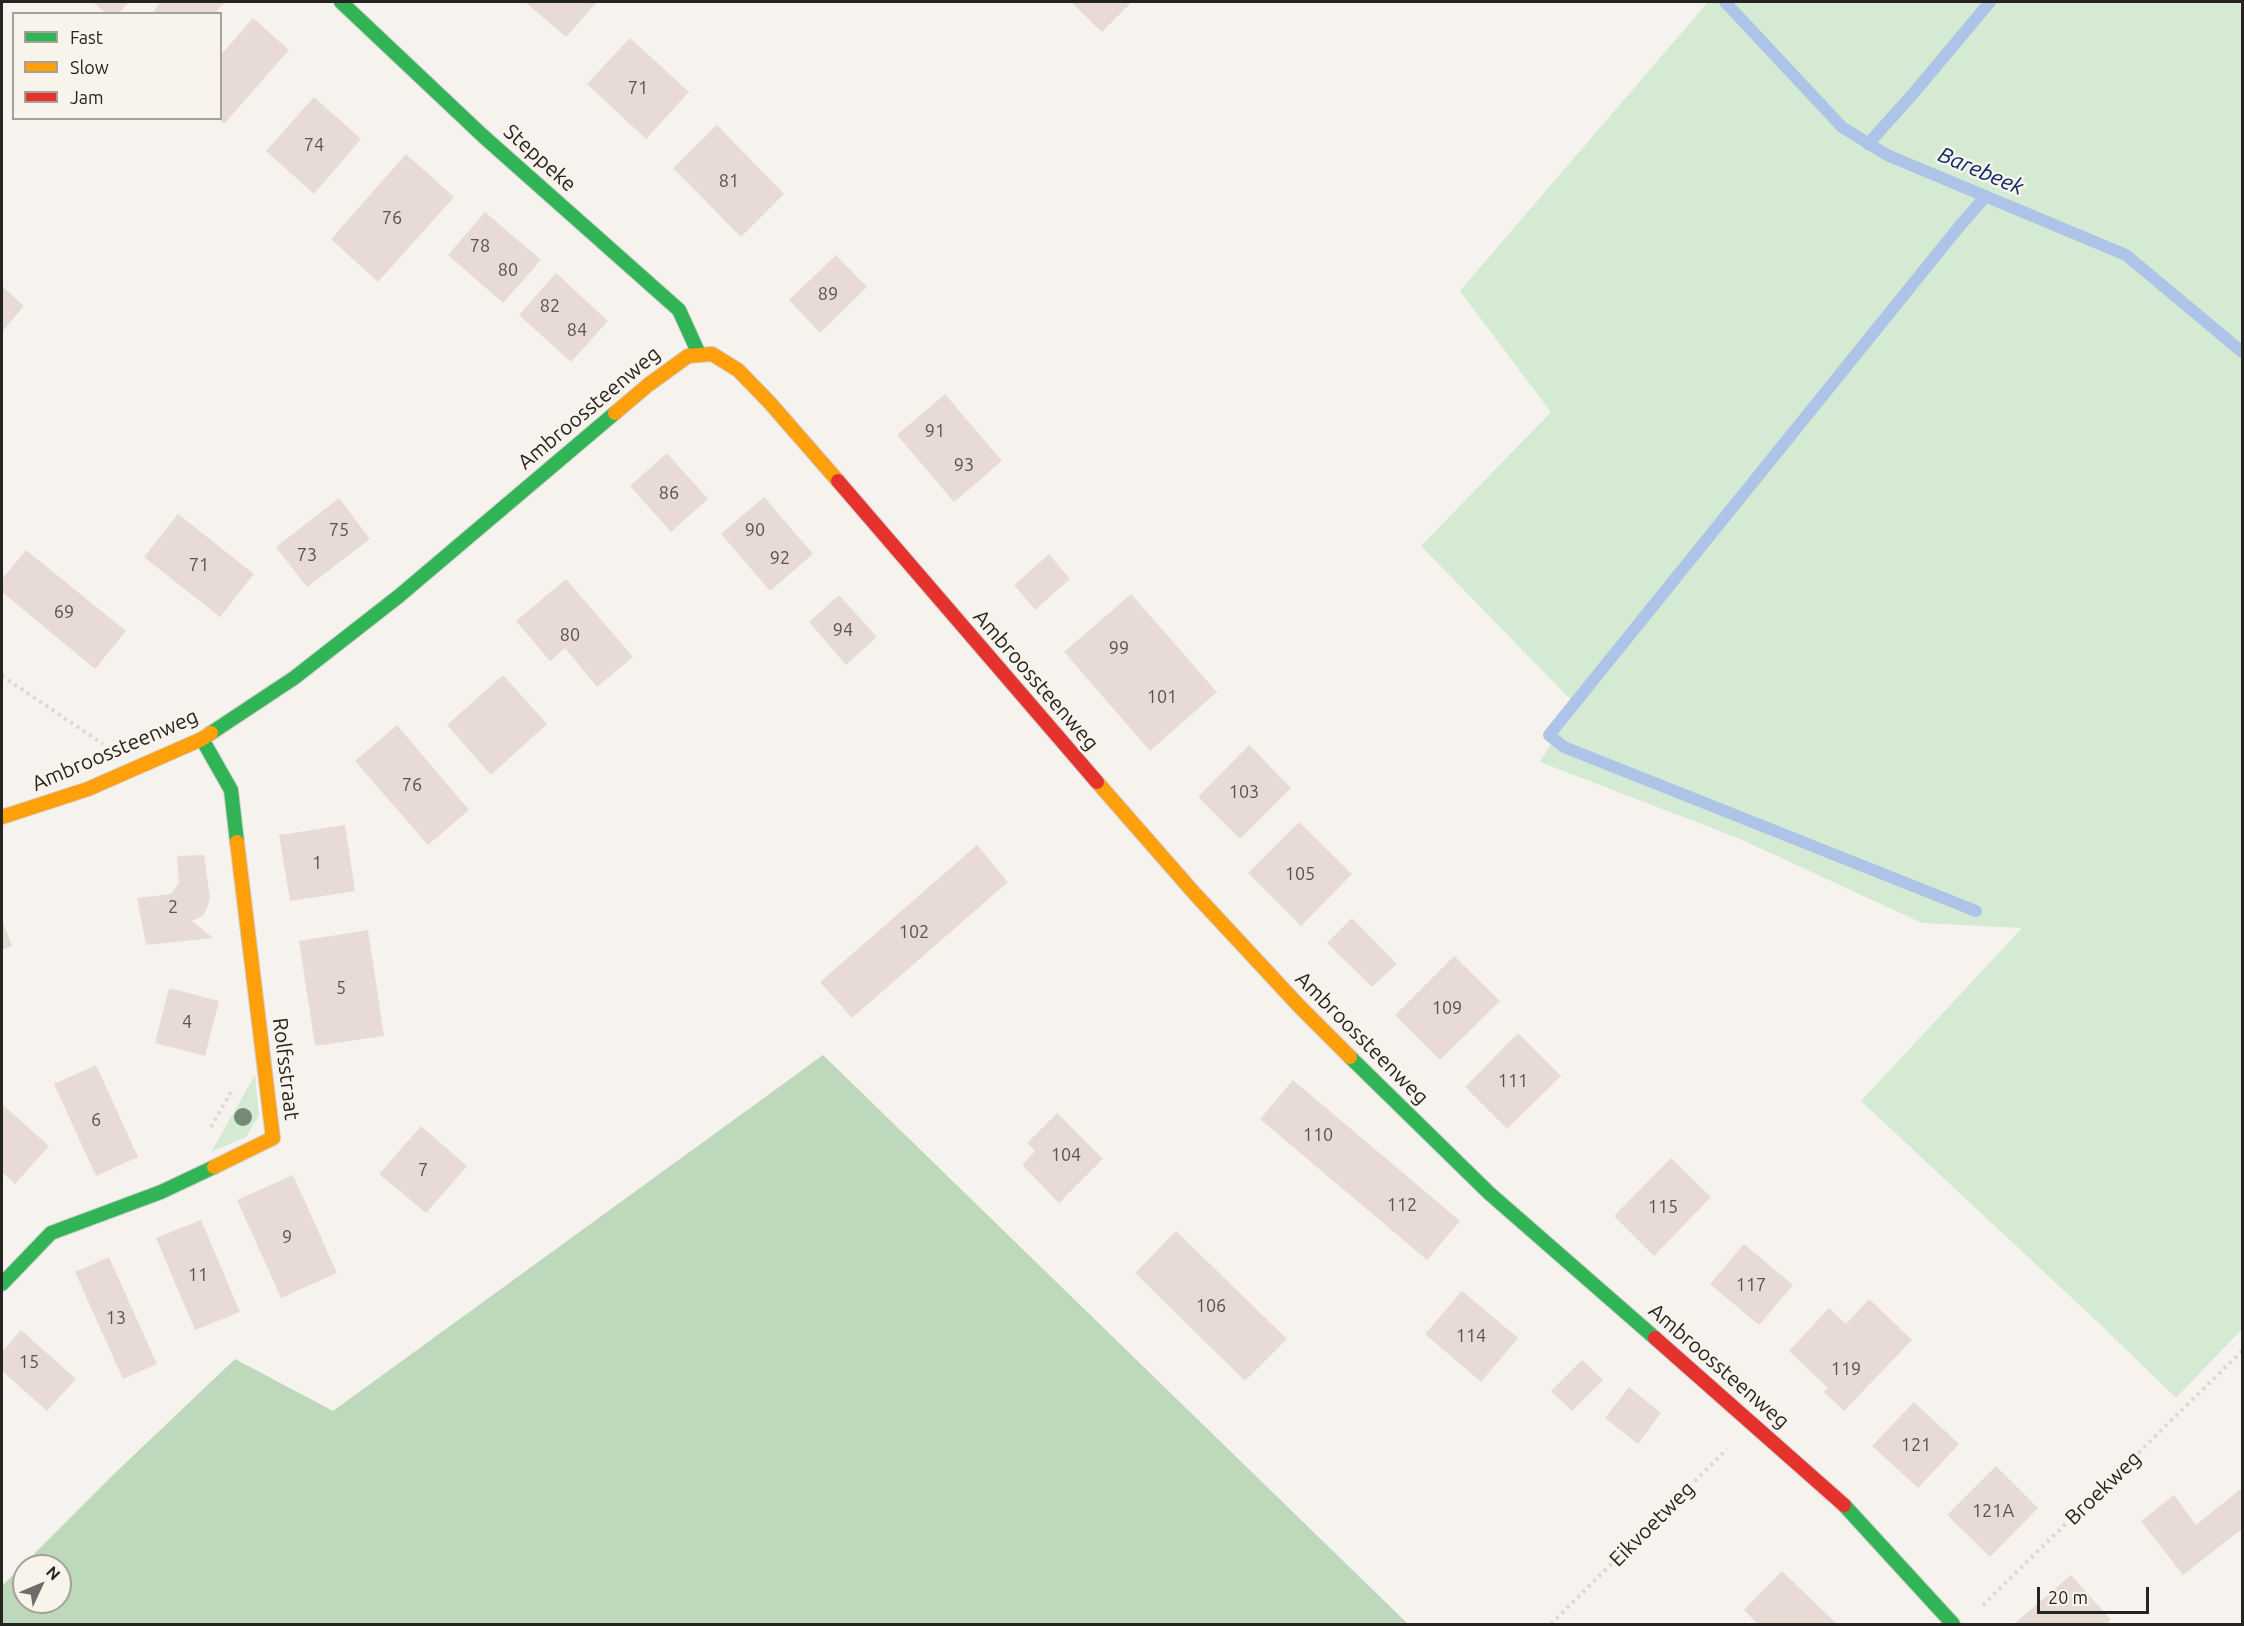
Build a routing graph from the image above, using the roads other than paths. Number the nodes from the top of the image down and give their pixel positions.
1 (341, 2) edge
2 (699, 354) junction
3 (202, 739) junction
4 (2, 817) edge
5 (2, 1284) edge
6 (1953, 1624) edge

1 - 2 street, Steppeke
2 - 3 street, Ambroossteenweg
2 - 6 street, Ambroossteenweg
3 - 4 street, Ambroossteenweg
3 - 5 street, Rolfsstraat

